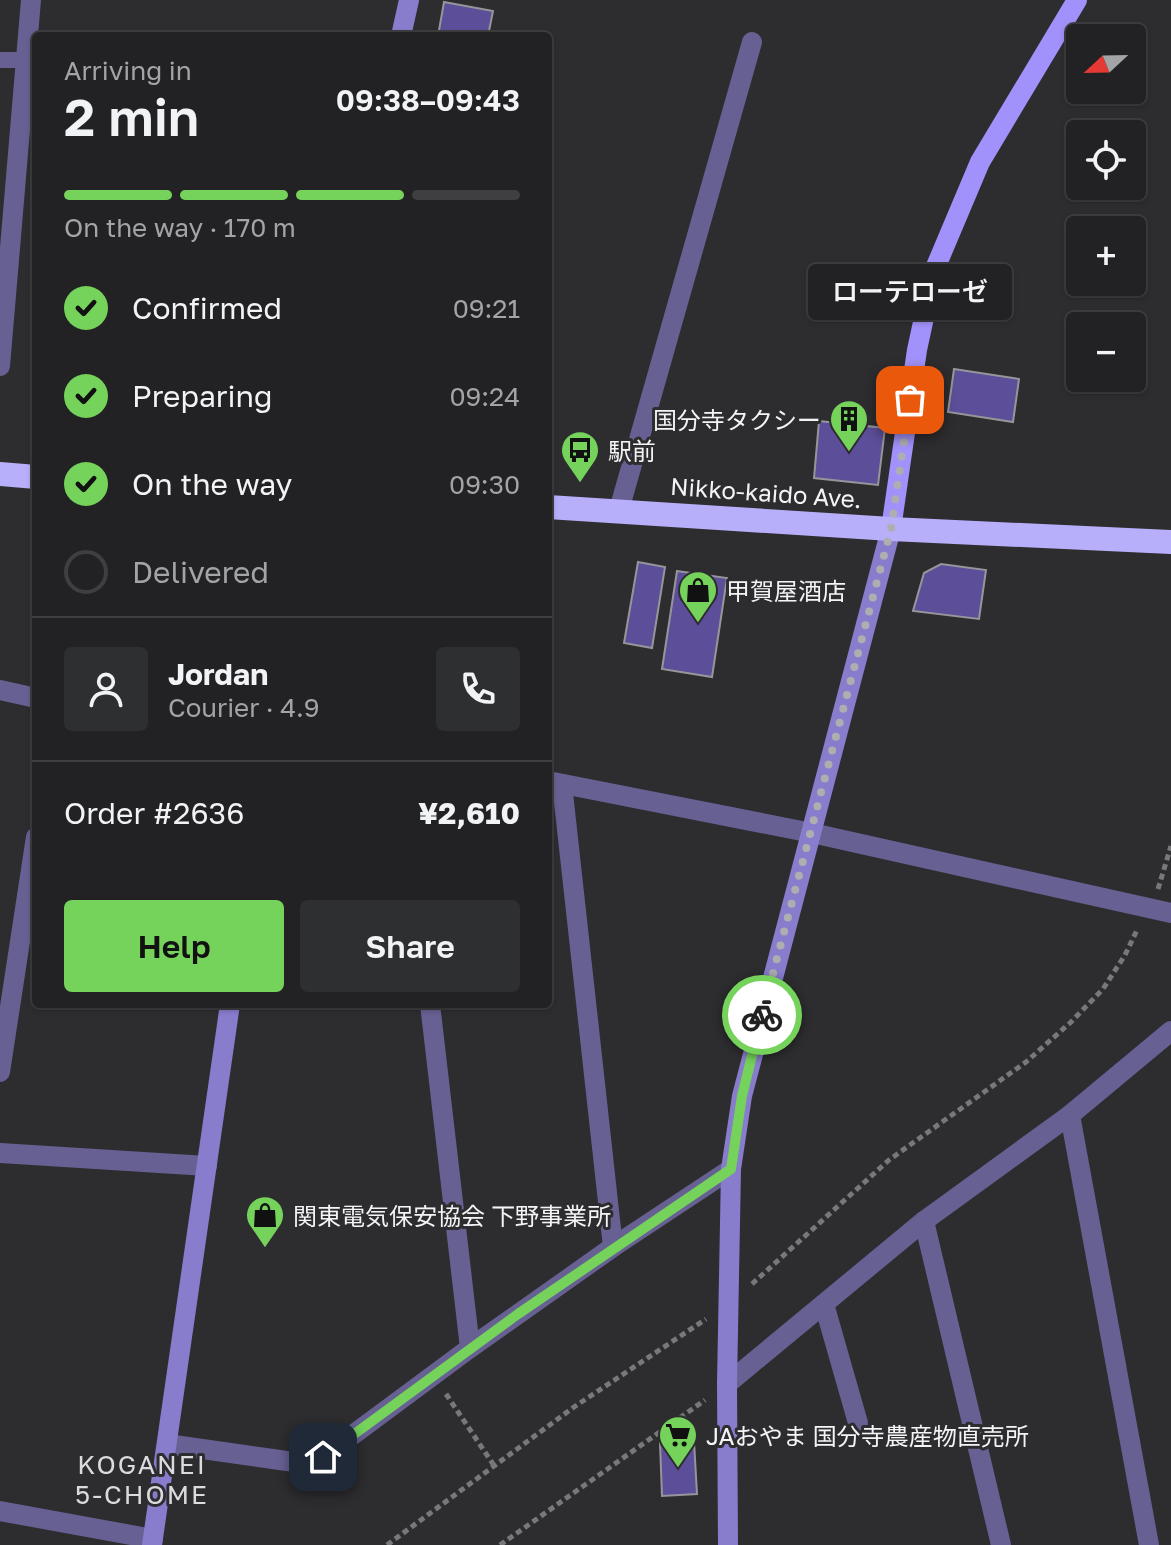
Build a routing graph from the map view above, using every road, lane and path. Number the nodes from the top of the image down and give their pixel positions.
1 (31, 0) edge
2 (409, 0) edge
3 (1077, 0) edge
4 (402, 32) edge
5 (752, 42) dead end
6 (0, 60) edge
7 (26, 60) junction
8 (0, 366) edge
9 (0, 474) edge
10 (32, 477) edge
11 (552, 507) edge
12 (619, 510) junction
13 (891, 529) junction
14 (1171, 542) edge
15 (0, 690) edge
16 (32, 697) edge
17 (555, 782) edge
18 (812, 833) junction
19 (1171, 846) edge
20 (32, 863) edge
21 (1161, 911) edge
22 (229, 1008) edge
23 (430, 1008) edge
24 (1171, 1031) edge
25 (0, 1072) edge
26 (1070, 1115) junction
27 (0, 1153) edge
28 (207, 1166) junction
29 (731, 1169) junction
30 (924, 1221) junction
31 (613, 1247) junction
32 (824, 1304) junction
33 (729, 1305) junction
34 (470, 1348) junction
35 (434, 1376) junction
36 (727, 1384) junction
37 (858, 1423) dead end
38 (167, 1444) junction
39 (493, 1464) junction
40 (0, 1511) edge
41 (153, 1542) edge
42 (387, 1545) edge
43 (500, 1545) edge
44 (728, 1545) edge
45 (1001, 1545) edge
46 (1149, 1545) edge

1 - 7 street
2 - 4 street
3 - 13 main road
5 - 12 street
6 - 7 lane
7 - 8 street
9 - 10 highway
11 - 12 highway, Nikko-kaido Ave.
12 - 13 highway, Nikko-kaido Ave.
13 - 14 highway, Nikko-kaido Ave.
13 - 18 street
15 - 16 street
17 - 18 street
17 - 31 street
18 - 21 street
18 - 29 street
19 - 21 path
20 - 25 street
21 - 33 path
22 - 28 street
23 - 34 street
24 - 26 street
26 - 30 street
26 - 46 street
27 - 28 street
28 - 38 street
29 - 31 street
29 - 33 street
30 - 32 street
30 - 45 street
31 - 34 street
32 - 36 street
32 - 37 street
33 - 36 street
33 - 39 path
34 - 35 street
35 - 38 street
35 - 39 path
36 - 43 path
36 - 44 street
38 - 41 street
39 - 42 path
40 - 41 street

